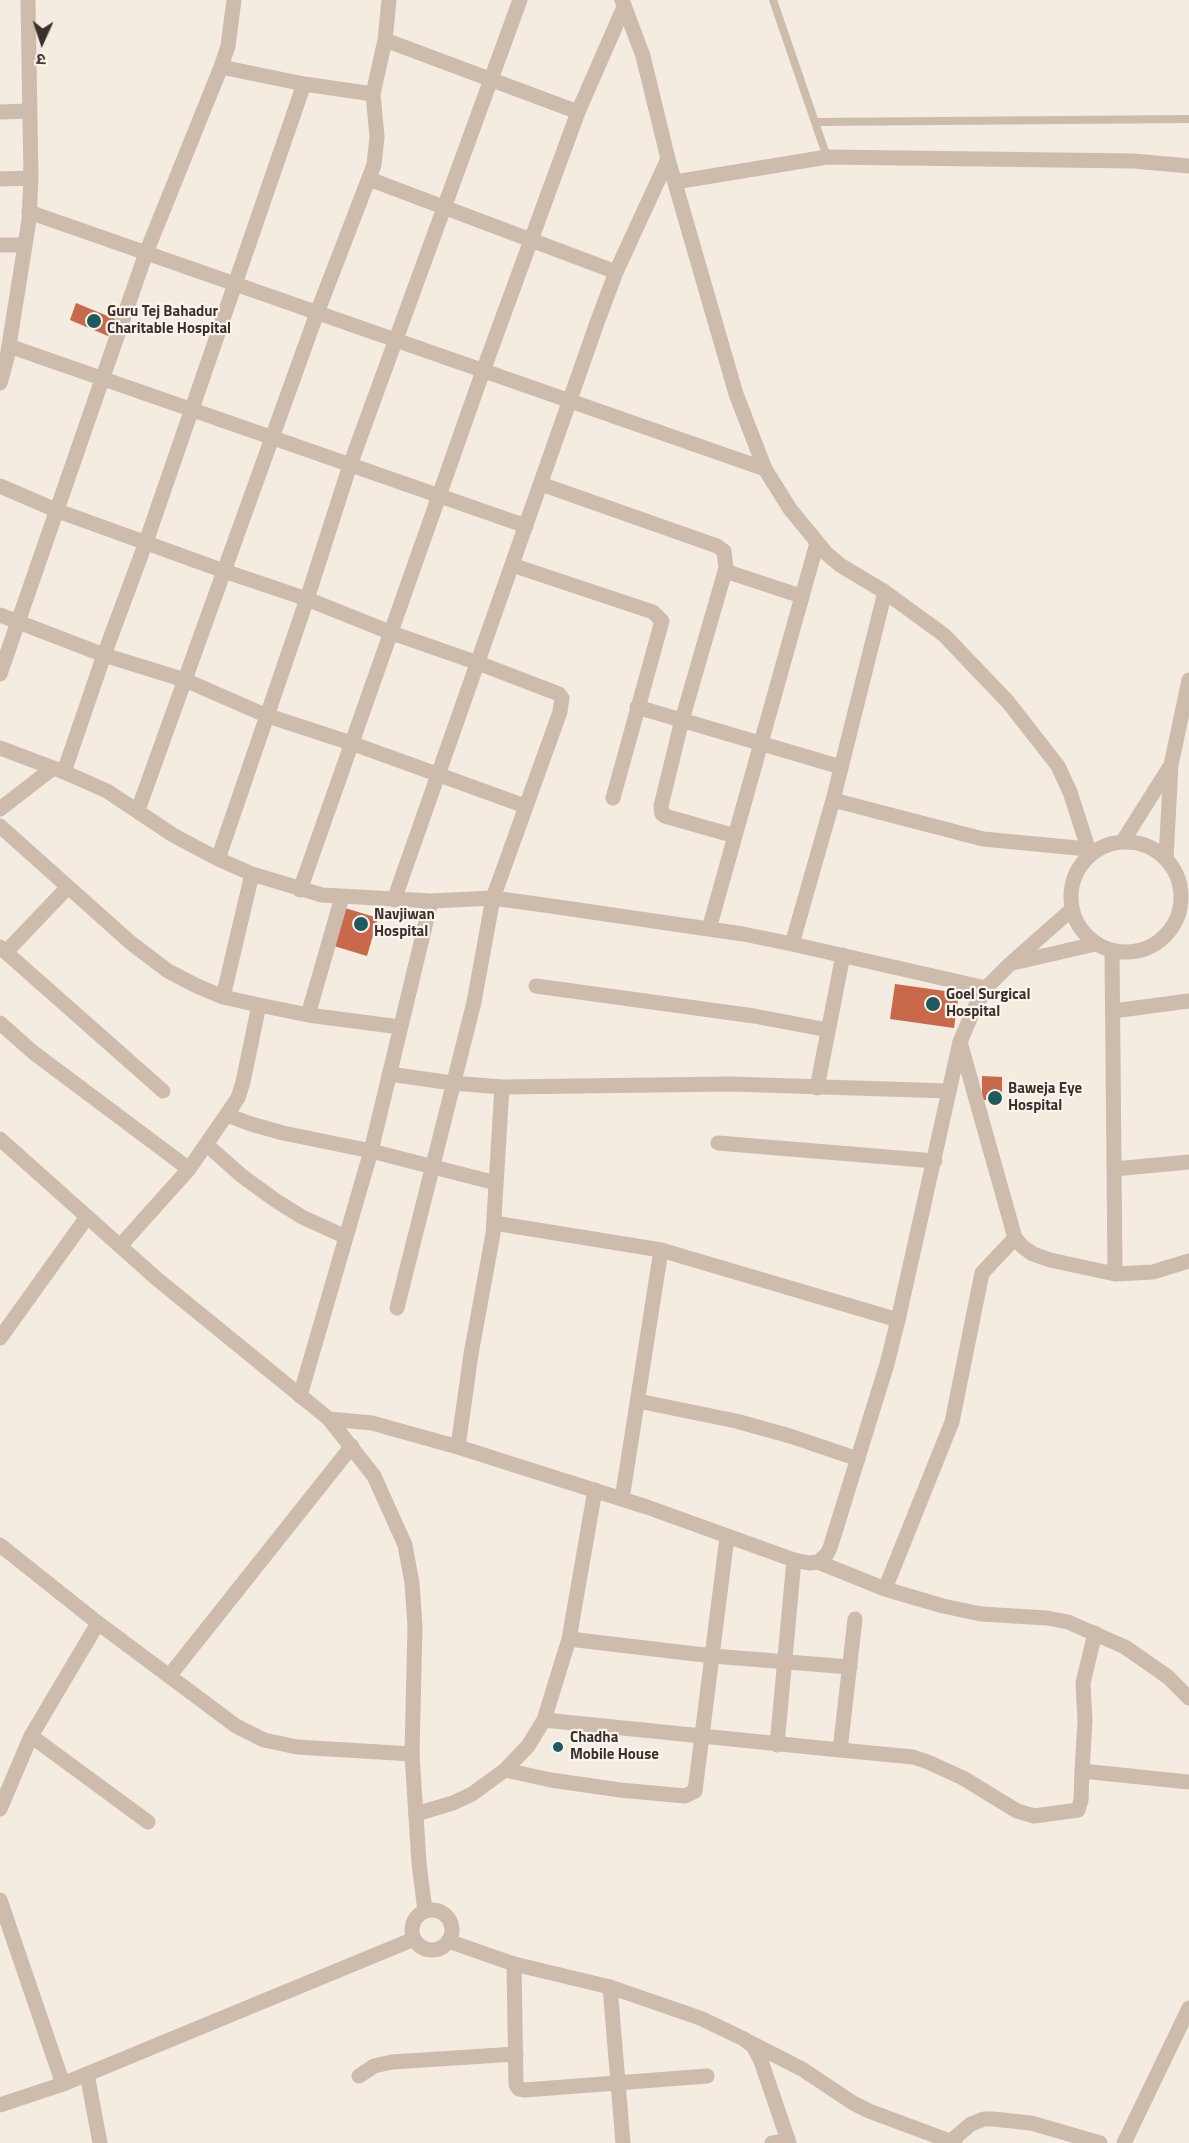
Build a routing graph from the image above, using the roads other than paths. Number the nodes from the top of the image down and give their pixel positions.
1 (28, 0) edge
2 (234, 0) edge
3 (390, 0) edge
4 (520, 0) edge
5 (773, 0) edge
6 (623, 4) edge
7 (385, 39) junction
8 (221, 67) junction
9 (490, 79) junction
10 (304, 84) junction
11 (373, 94) junction
12 (29, 111) junction
13 (0, 112) edge
14 (578, 112) junction
15 (1189, 119) edge
16 (815, 122) junction
17 (827, 157) junction
18 (668, 159) junction
19 (1189, 166) edge
20 (31, 178) junction
21 (0, 179) edge
22 (369, 179) junction
23 (675, 182) junction
24 (443, 208) junction
25 (29, 212) junction
26 (531, 241) junction
27 (0, 245) edge
28 (25, 245) junction
29 (146, 253) junction
30 (616, 272) junction
31 (236, 285) junction
32 (7, 311) edge
33 (317, 313) junction
34 (394, 340) junction
35 (9, 346) junction
36 (483, 371) junction
37 (102, 378) junction
38 (0, 383) edge
39 (569, 402) junction
40 (190, 409) junction
41 (272, 438) junction
42 (350, 465) junction
43 (765, 468) junction
44 (541, 484) junction
45 (0, 486) edge
46 (439, 496) junction
47 (58, 511) junction
48 (525, 526) junction
49 (146, 542) junction
50 (817, 543) junction
51 (512, 564) junction
52 (725, 571) junction
53 (224, 572) junction
54 (885, 592) junction
55 (801, 596) junction
56 (307, 599) junction
57 (0, 615) edge
58 (19, 622) junction
59 (392, 633) junction
60 (104, 655) junction
61 (478, 663) junction
62 (0, 674) edge
63 (185, 680) junction
64 (1189, 680) edge
65 (637, 707) junction
66 (266, 715) junction
67 (682, 720) junction
68 (351, 743) junction
69 (760, 745) junction
70 (0, 748) edge
71 (1171, 765) junction
72 (841, 767) junction
73 (59, 770) junction
74 (438, 774) junction
75 (613, 798) dead end
76 (833, 800) junction
77 (525, 806) junction
78 (0, 809) edge
79 (138, 810) junction
80 (0, 826) edge
81 (735, 836) junction
82 (1123, 841) junction
83 (1089, 851) junction
84 (1166, 858) junction
85 (218, 859) junction
86 (252, 874) junction
87 (68, 886) junction
88 (300, 890) junction
89 (342, 897) junction
90 (493, 898) junction
91 (394, 900) junction
92 (431, 901) junction
93 (1071, 910) junction
94 (1184, 919) edge
95 (709, 929) junction
96 (792, 944) junction
97 (1095, 944) junction
98 (3, 949) edge
99 (1112, 951) junction
100 (843, 955) junction
101 (1010, 964) junction
102 (536, 986) dead end
103 (986, 988) junction
104 (223, 997) junction
105 (1189, 1001) edge
106 (259, 1005) junction
107 (1113, 1011) junction
108 (308, 1015) junction
109 (0, 1023) edge
110 (400, 1027) junction
111 (828, 1030) junction
112 (960, 1042) junction
113 (389, 1074) junction
114 (452, 1083) junction
115 (502, 1087) junction
116 (817, 1088) junction
117 (163, 1091) dead end
118 (949, 1091) junction
119 (227, 1114) junction
120 (0, 1139) edge
121 (718, 1143) dead end
122 (207, 1145) junction
123 (371, 1150) junction
124 (934, 1161) junction
125 (1189, 1162) edge
126 (432, 1167) junction
127 (189, 1169) junction
128 (1114, 1169) junction
129 (496, 1183) junction
130 (87, 1217) junction
131 (494, 1223) junction
132 (346, 1237) junction
133 (1015, 1238) junction
134 (120, 1246) junction
135 (661, 1250) junction
136 (1189, 1261) edge
137 (1115, 1274) junction
138 (397, 1308) dead end
139 (898, 1320) junction
140 (0, 1338) edge
141 (300, 1396) junction
142 (638, 1401) junction
143 (329, 1419) junction
144 (352, 1446) junction
145 (458, 1447) junction
146 (858, 1459) junction
147 (595, 1490) junction
148 (622, 1499) junction
149 (727, 1537) junction
150 (0, 1545) edge
151 (794, 1560) junction
152 (818, 1562) junction
153 (885, 1589) junction
154 (855, 1619) dead end
155 (98, 1623) junction
156 (1095, 1633) junction
157 (569, 1639) junction
158 (714, 1656) junction
159 (783, 1663) junction
160 (850, 1667) junction
161 (170, 1675) junction
162 (1189, 1698) edge
163 (544, 1720) junction
164 (31, 1736) junction
165 (702, 1737) junction
166 (777, 1745) junction
167 (840, 1750) junction
168 (412, 1754) junction
169 (505, 1770) junction
170 (1082, 1771) junction
171 (1189, 1782) edge
172 (0, 1809) edge
173 (416, 1814) junction
174 (148, 1822) dead end
175 (0, 1900) edge
176 (425, 1911) junction
177 (414, 1938) junction
178 (448, 1941) junction
179 (514, 1964) junction
180 (610, 1988) junction
181 (1189, 2008) edge
182 (1182, 2040) edge
183 (749, 2043) junction
184 (516, 2054) junction
185 (87, 2074) junction
186 (359, 2076) dead end
187 (707, 2076) dead end
188 (617, 2083) junction
189 (63, 2084) junction
190 (0, 2105) edge
191 (788, 2142) edge
192 (953, 2142) edge
193 (100, 2143) edge
194 (623, 2143) edge
195 (772, 2143) edge
196 (1100, 2143) edge
197 (1124, 2143) edge

1 - 12 street
2 - 8 street
3 - 7 street
4 - 9 street
5 - 16 lane
6 - 14 street
6 - 18 street
7 - 9 street
7 - 11 street
8 - 10 street
8 - 29 street
9 - 14 street
9 - 24 street
10 - 11 street
10 - 31 street
11 - 22 street
12 - 13 street
12 - 20 street
14 - 26 street
15 - 16 lane
16 - 17 lane
17 - 19 street
17 - 23 street
18 - 23 street
18 - 30 street
20 - 21 street
20 - 25 street
22 - 24 street
22 - 33 street
23 - 43 street
24 - 26 street
24 - 34 street
25 - 28 street
25 - 29 street
26 - 30 street
26 - 36 street
27 - 28 street
28 - 32 street
29 - 31 street
29 - 37 street
30 - 39 street
31 - 33 street
31 - 40 street
32 - 35 street
33 - 34 street
33 - 41 street
34 - 36 street
34 - 42 street
35 - 37 street
35 - 38 street
36 - 39 street
36 - 46 street
37 - 40 street
37 - 47 street
39 - 43 street
39 - 44 street
40 - 41 street
40 - 49 street
41 - 42 street
41 - 53 street
42 - 46 street
42 - 56 street
43 - 50 street
44 - 48 street
44 - 52 street
45 - 47 street
46 - 48 street
46 - 59 street
47 - 49 street
47 - 58 street
48 - 51 street
49 - 53 street
49 - 60 street
50 - 54 street
50 - 55 street
51 - 61 street
51 - 65 street
52 - 55 street
52 - 67 street
53 - 56 street
53 - 63 street
54 - 72 street
54 - 83 street
55 - 69 street
56 - 59 street
56 - 66 street
57 - 58 street
58 - 60 street
58 - 62 street
59 - 61 street
59 - 68 street
60 - 63 street
60 - 73 street
61 - 74 street
61 - 77 street
63 - 66 street
63 - 79 street
64 - 71 street
65 - 67 street
65 - 75 street
66 - 68 street
66 - 85 street
67 - 69 street
67 - 81 street
68 - 74 street
68 - 88 street
69 - 72 street
69 - 81 street
70 - 73 street
71 - 82 street
71 - 84 street
72 - 76 street
73 - 78 street
73 - 79 street
74 - 77 street
74 - 91 street
76 - 83 street
76 - 96 street
77 - 90 street
79 - 85 street
80 - 87 street
81 - 95 street
82 - 83 street
82 - 84 street
83 - 93 street
84 - 94 street
85 - 86 street
86 - 88 street
86 - 104 street
87 - 98 street
87 - 104 street
88 - 89 street
89 - 91 street
89 - 108 street
90 - 92 street
90 - 95 street
90 - 114 street
91 - 92 street
92 - 110 street
93 - 97 street
93 - 101 street
94 - 99 street
95 - 96 street
96 - 100 street
97 - 99 street
97 - 101 street
98 - 117 street
99 - 107 street
100 - 103 street
100 - 111 street
101 - 103 street
102 - 111 street
103 - 112 street
104 - 106 street
105 - 107 street
106 - 108 street
106 - 119 street
107 - 128 street
108 - 110 street
109 - 127 street
110 - 113 street
111 - 116 street
112 - 118 street
112 - 133 street
113 - 114 street
113 - 123 street
114 - 115 street
114 - 126 street
115 - 116 street
115 - 129 street
116 - 118 street
118 - 124 street
119 - 122 street
119 - 123 street
120 - 130 street
121 - 124 street
122 - 127 street
122 - 132 street
123 - 126 street
123 - 132 street
124 - 139 street
125 - 128 street
126 - 129 street
126 - 138 street
127 - 134 street
128 - 137 street
129 - 131 street
130 - 134 street
130 - 140 street
131 - 135 street
131 - 145 street
132 - 141 street
133 - 137 street
133 - 153 street
134 - 141 street
135 - 139 street
135 - 142 street
136 - 137 street
139 - 146 street
141 - 143 street
142 - 146 street
142 - 148 street
143 - 144 street
143 - 145 street
144 - 161 street
144 - 168 street
145 - 147 street
146 - 152 street
147 - 148 street
147 - 157 street
148 - 149 street
149 - 151 street
149 - 158 street
150 - 155 street
151 - 152 street
151 - 159 street
152 - 153 street
153 - 156 street
154 - 160 street
155 - 161 street
155 - 164 street
156 - 162 street
156 - 170 street
157 - 158 street
157 - 163 street
158 - 159 street
158 - 165 street
159 - 160 street
159 - 166 street
160 - 167 street
161 - 168 street
163 - 165 street
163 - 169 street
164 - 172 street
164 - 174 street
165 - 166 street
165 - 169 street
166 - 167 street
167 - 170 street
168 - 173 street
169 - 173 street
170 - 171 street
173 - 176 street
175 - 189 street
176 - 177 street
176 - 178 street
177 - 178 street
177 - 185 street
178 - 179 street
179 - 180 street
179 - 184 street
180 - 183 street
180 - 188 street
181 - 182 street
182 - 197 street
183 - 191 street
183 - 192 street
184 - 186 street
184 - 188 street
185 - 189 street
185 - 193 street
187 - 188 street
188 - 194 street
189 - 190 street
191 - 195 street
192 - 196 street

